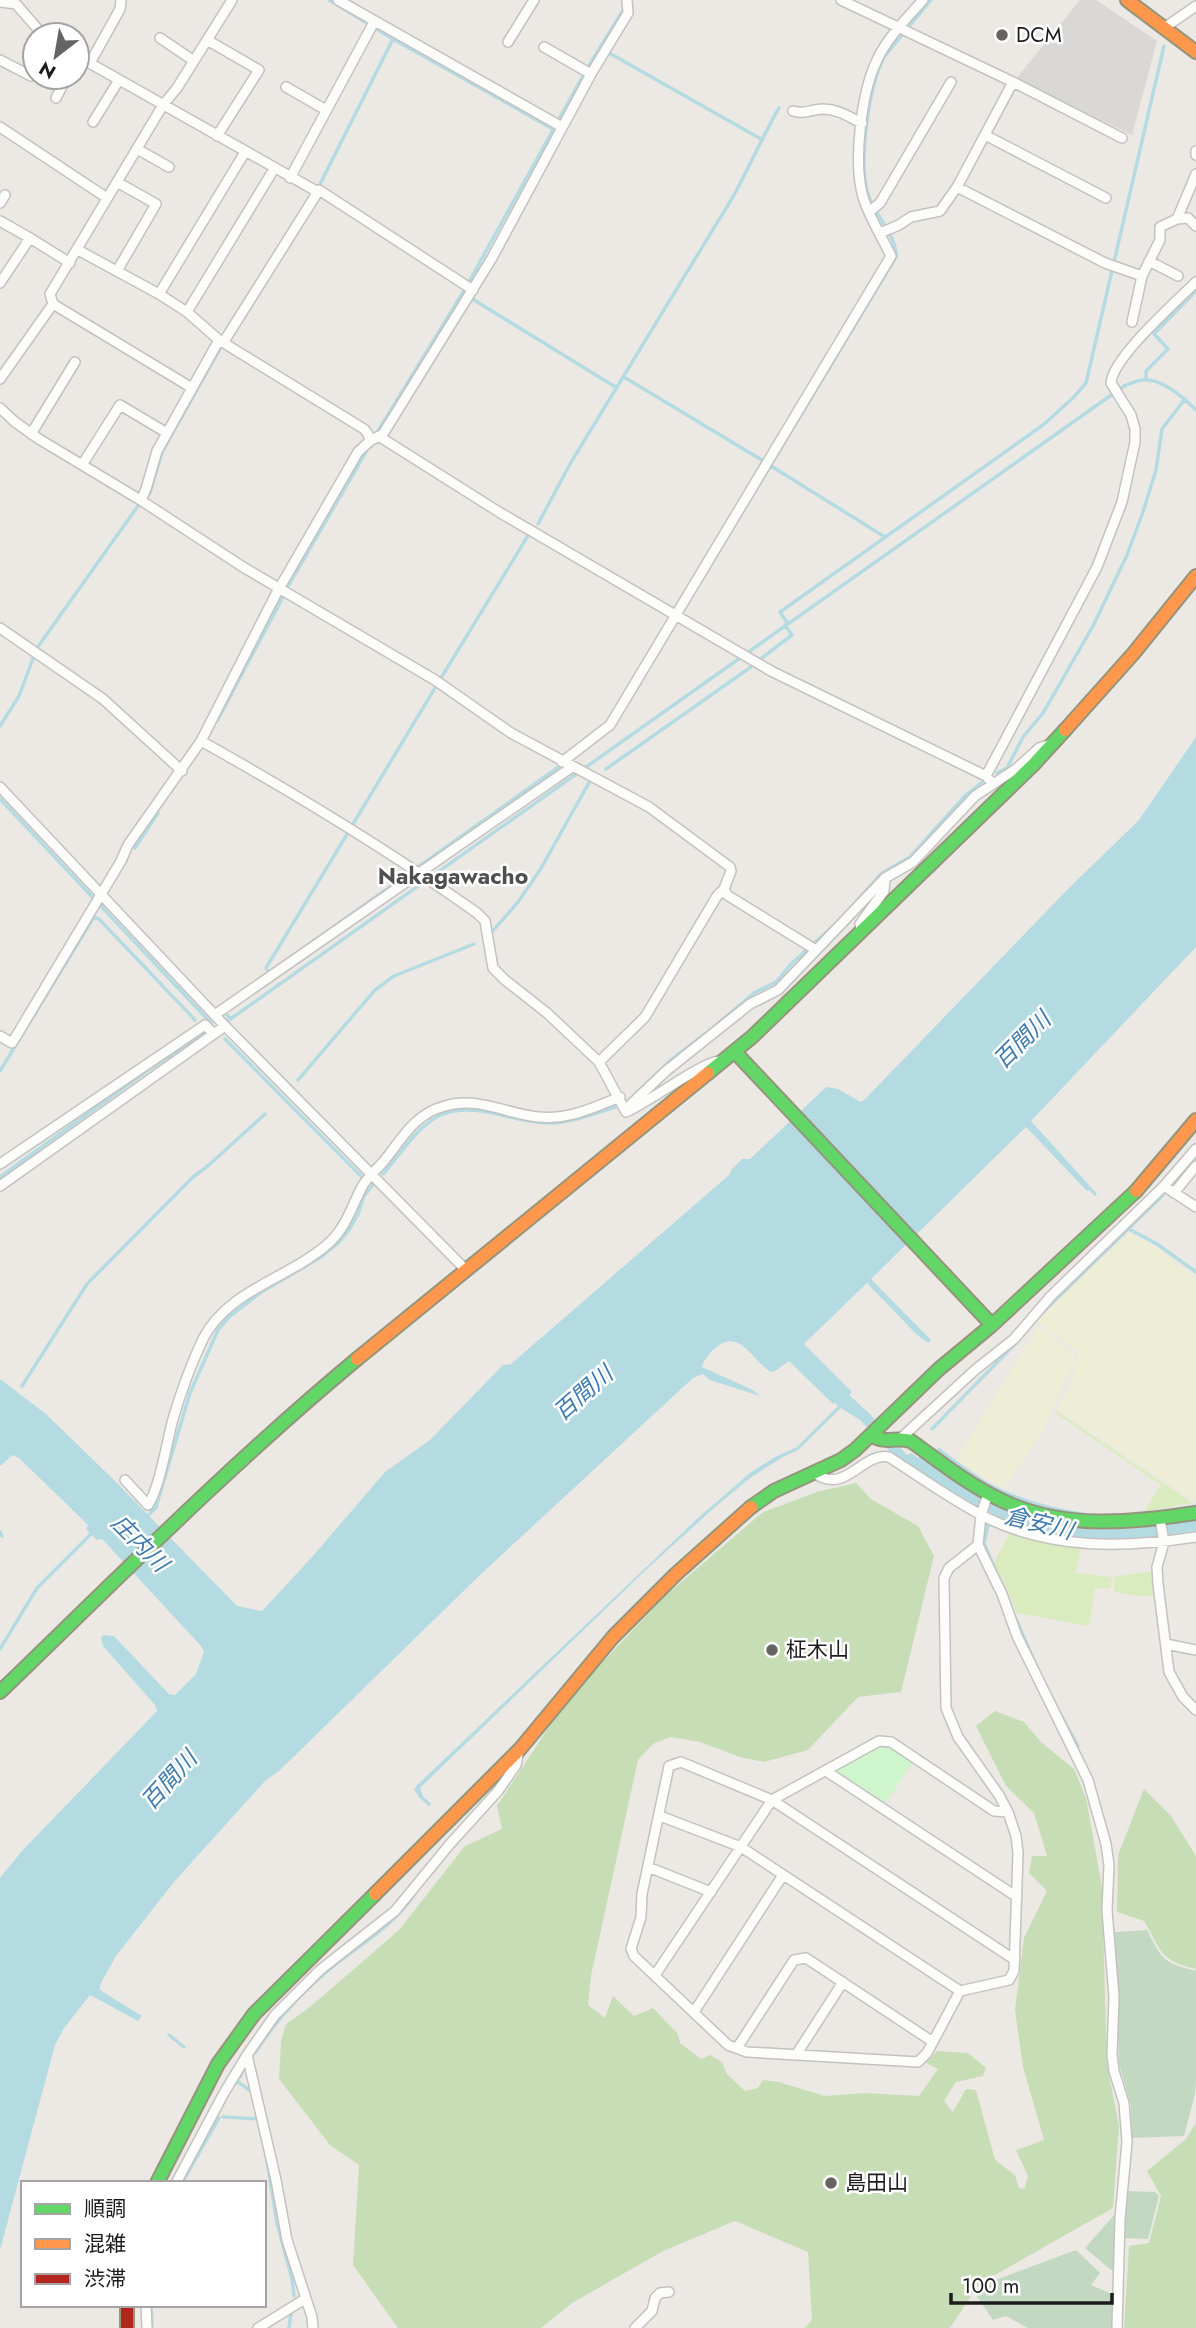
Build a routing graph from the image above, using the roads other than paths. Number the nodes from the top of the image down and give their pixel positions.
1 (121, 0) edge
2 (232, 0) edge
3 (338, 0) edge
4 (627, 0) edge
5 (841, 0) edge
6 (923, 0) edge
7 (1127, 0) edge
8 (0, 1) edge
9 (530, 2) edge
10 (1196, 6) edge
11 (31, 21) edge
12 (372, 25) junction
13 (1164, 28) junction
14 (902, 31) junction
15 (160, 38) dead end
16 (207, 40) junction
17 (508, 42) dead end
18 (544, 47) dead end
19 (1196, 52) edge
20 (0, 60) edge
21 (91, 61) edge
22 (194, 61) junction
23 (91, 64) edge
24 (21, 71) edge
25 (587, 72) junction
26 (119, 80) junction
27 (951, 82) dead end
28 (1013, 82) junction
29 (286, 88) dead end
30 (60, 91) edge
31 (56, 98) dead end
32 (163, 105) junction
33 (326, 110) junction
34 (793, 111) dead end
35 (93, 122) dead end
36 (862, 124) junction
37 (558, 125) junction
38 (0, 127) edge
39 (985, 135) junction
40 (217, 136) junction
41 (1122, 138) dead end
42 (137, 149) junction
43 (244, 152) junction
44 (169, 167) dead end
45 (274, 169) junction
46 (1196, 174) edge
47 (290, 178) junction
48 (117, 181) junction
49 (957, 187) junction
50 (316, 191) junction
51 (1192, 192) edge
52 (107, 198) junction
53 (1106, 198) dead end
54 (873, 209) junction
55 (1177, 219) junction
56 (0, 221) edge
57 (1196, 226) edge
58 (884, 231) junction
59 (30, 238) junction
60 (78, 250) junction
61 (1149, 261) junction
62 (70, 263) junction
63 (117, 271) junction
64 (1142, 276) junction
65 (1178, 276) dead end
66 (1196, 282) edge
67 (0, 284) edge
68 (469, 287) junction
69 (159, 294) junction
70 (53, 304) junction
71 (187, 312) junction
72 (1132, 322) dead end
73 (221, 342) junction
74 (75, 362) dead end
75 (0, 379) edge
76 (192, 388) junction
77 (0, 408) edge
78 (167, 433) junction
79 (31, 434) junction
80 (380, 437) junction
81 (370, 441) junction
82 (82, 465) junction
83 (142, 501) junction
84 (1196, 576) edge
85 (279, 588) junction
86 (675, 616) junction
87 (0, 628) edge
88 (201, 741) junction
89 (1053, 744) junction
90 (562, 762) junction
91 (579, 770) junction
92 (182, 771) junction
93 (986, 776) junction
94 (993, 784) junction
95 (0, 787) edge
96 (419, 872) junction
97 (885, 878) junction
98 (724, 889) junction
99 (98, 899) junction
100 (862, 933) junction
101 (812, 948) junction
102 (216, 1014) junction
103 (225, 1026) junction
104 (214, 1034) junction
105 (0, 1036) edge
106 (735, 1052) junction
107 (724, 1061) junction
108 (600, 1062) junction
109 (620, 1097) junction
110 (625, 1110) junction
111 (1196, 1120) edge
112 (1196, 1149) edge
113 (0, 1164) edge
114 (1196, 1166) edge
115 (368, 1180) junction
116 (0, 1186) edge
117 (1164, 1186) junction
118 (1174, 1193) junction
119 (1196, 1207) edge
120 (466, 1269) junction
121 (992, 1325) junction
122 (871, 1434) junction
123 (901, 1438) junction
124 (813, 1472) junction
125 (125, 1480) dead end
126 (988, 1493) junction
127 (1196, 1513) edge
128 (987, 1518) junction
129 (1160, 1521) junction
130 (1196, 1537) edge
131 (1164, 1542) junction
132 (978, 1545) junction
133 (1166, 1644) junction
134 (1196, 1650) edge
135 (0, 1692) edge
136 (1196, 1710) edge
137 (520, 1749) junction
138 (826, 1771) junction
139 (772, 1800) junction
140 (1008, 1812) junction
141 (660, 1815) junction
142 (741, 1847) junction
143 (648, 1867) junction
144 (783, 1875) junction
145 (711, 1892) junction
146 (1017, 1897) junction
147 (1015, 1960) junction
148 (655, 1975) junction
149 (843, 1982) junction
150 (960, 1991) junction
151 (694, 2012) junction
152 (933, 2042) junction
153 (737, 2048) junction
154 (247, 2055) junction
155 (796, 2055) junction
156 (157, 2181) edge
157 (177, 2181) edge
158 (669, 2292) dead end
159 (305, 2299) junction
160 (127, 2307) edge
161 (146, 2307) edge
162 (127, 2328) edge
163 (147, 2328) edge
164 (258, 2328) edge
165 (313, 2328) edge
166 (635, 2328) edge
167 (1117, 2328) edge

1 - 21 street
2 - 16 street
3 - 12 street
4 - 25 street
5 - 14 street
6 - 14 street
7 - 13 street
8 - 11 street
9 - 17 street
10 - 13 street
12 - 33 street
12 - 37 street
13 - 19 street
14 - 28 street
14 - 36 street
15 - 22 street
16 - 22 street
16 - 40 street
18 - 25 street
20 - 24 street
22 - 32 street
23 - 26 street
25 - 37 street
26 - 32 street
26 - 35 street
27 - 54 street
28 - 39 street
28 - 41 street
29 - 33 street
30 - 31 street
32 - 40 street
32 - 42 street
33 - 47 street
34 - 36 street
36 - 54 street
37 - 68 street
38 - 52 street
39 - 49 street
39 - 53 street
40 - 43 street
42 - 44 street
42 - 48 street
43 - 45 street
43 - 69 street
45 - 47 street
45 - 71 street
46 - 51 street
47 - 50 street
48 - 52 street
48 - 63 street
49 - 58 street
49 - 64 street
50 - 68 street
50 - 73 street
51 - 55 street
52 - 60 street
54 - 58 street
55 - 57 street
55 - 61 street
56 - 59 street
58 - 86 street
59 - 62 street
59 - 67 street
60 - 62 street
60 - 63 street
61 - 64 street
61 - 65 street
62 - 70 street
63 - 69 street
64 - 72 street
66 - 93 street
68 - 80 street
69 - 71 street
70 - 75 street
70 - 76 street
71 - 73 street
73 - 76 street
73 - 81 street
74 - 79 street
76 - 78 street
77 - 79 street
78 - 82 street
78 - 83 street
79 - 82 street
80 - 81 street
80 - 86 street
81 - 85 street
82 - 83 street
83 - 85 street
84 - 89 street
85 - 88 street
85 - 90 street
86 - 90 street
86 - 93 street
87 - 92 street
88 - 92 street
88 - 96 street
89 - 94 street
89 - 100 street
90 - 91 street
91 - 96 street
91 - 98 street
92 - 99 street
93 - 94 street
94 - 97 street
95 - 99 street
96 - 102 street
96 - 108 street
97 - 100 street
97 - 101 street
98 - 101 street
98 - 108 street
99 - 102 street
99 - 105 street
100 - 106 street
101 - 110 street
102 - 103 street
103 - 104 street
103 - 115 street
104 - 113 street
104 - 116 street
106 - 107 street
106 - 121 street
107 - 110 street
107 - 120 street
108 - 109 street
109 - 110 street
109 - 115 street
111 - 121 street
112 - 117 street
114 - 118 street
115 - 120 street
115 - 125 street
117 - 118 street
117 - 123 street
118 - 119 street
120 - 135 street
121 - 122 street
122 - 123 street
122 - 124 street
123 - 126 street
124 - 128 street
124 - 137 street
126 - 128 street
126 - 129 street
127 - 129 street
128 - 131 street
128 - 132 street
129 - 131 street
130 - 131 street
131 - 133 street
132 - 140 street
132 - 167 street
133 - 134 street
133 - 136 street
137 - 154 street
137 - 156 street
138 - 139 street
138 - 140 street
138 - 146 street
139 - 141 street
139 - 142 street
139 - 147 street
140 - 146 street
141 - 142 street
141 - 143 street
142 - 144 street
142 - 145 street
143 - 145 street
143 - 148 street
144 - 150 street
144 - 151 street
145 - 148 street
146 - 147 street
147 - 150 street
148 - 151 street
149 - 152 street
149 - 153 street
149 - 155 street
150 - 152 street
151 - 153 street
152 - 155 street
153 - 155 street
154 - 157 street
154 - 159 street
158 - 166 street
159 - 164 street
159 - 165 street
160 - 162 street
161 - 163 street

